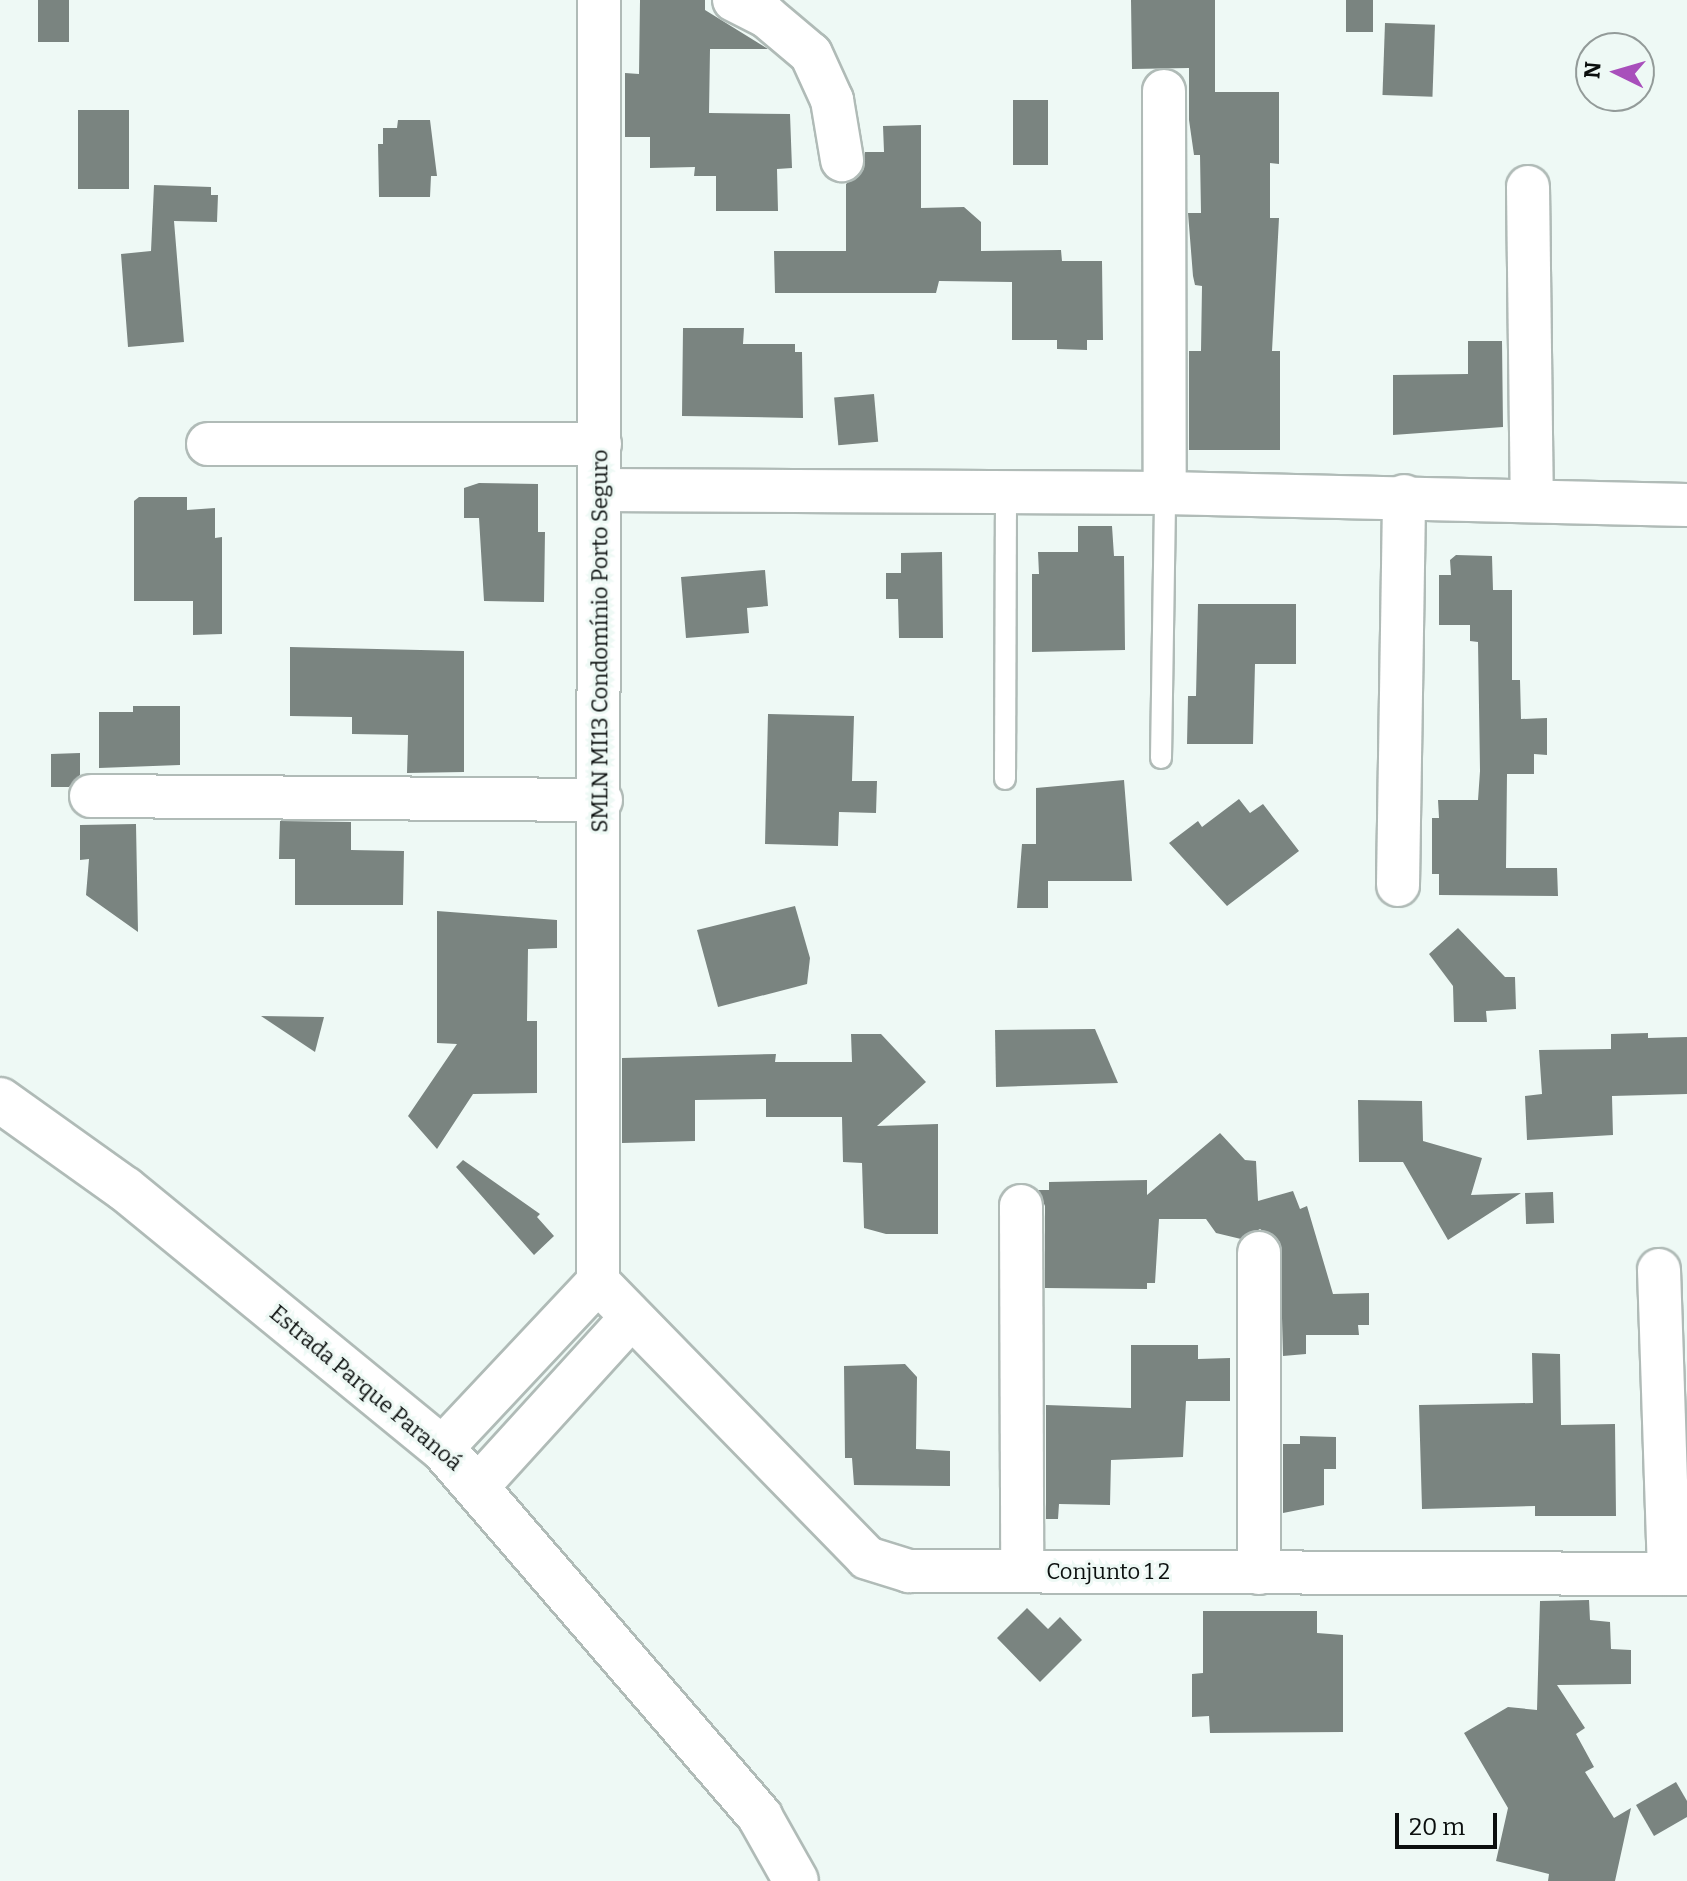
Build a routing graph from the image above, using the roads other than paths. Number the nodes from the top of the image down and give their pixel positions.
1 (599, 0) edge
2 (734, 0) edge
3 (1164, 91) dead end
4 (842, 160) dead end
5 (1528, 187) dead end
6 (208, 444) dead end
7 (600, 444) junction
8 (599, 490) junction
9 (1006, 491) junction
10 (1165, 493) junction
11 (1404, 496) junction
12 (1532, 500) junction
13 (1687, 505) edge
14 (1161, 758) dead end
15 (1005, 779) dead end
16 (91, 796) dead end
17 (601, 800) junction
18 (1398, 885) dead end
19 (0, 1100) edge
20 (1021, 1206) dead end
21 (1259, 1253) dead end
22 (1659, 1270) dead end
23 (598, 1282) junction
24 (630, 1319) junction
25 (531, 1355) junction
26 (565, 1393) junction
27 (442, 1448) junction
28 (478, 1486) junction
29 (1022, 1571) junction
30 (1259, 1573) junction
31 (1678, 1574) edge
32 (796, 1881) edge

1 - 7 street, SMLN MI13 Condomínio Porto Seguro
2 - 4 street
3 - 10 street
5 - 12 street
6 - 7 street
7 - 8 street, SMLN MI13 Condomínio Porto Seguro
8 - 9 street
8 - 17 street, SMLN MI13 Condomínio Porto Seguro
9 - 10 street
9 - 15 lane
10 - 11 street
10 - 14 lane
11 - 12 street
11 - 18 street
12 - 13 street
16 - 17 street
17 - 23 street, SMLN MI13 Condomínio Porto Seguro
19 - 27 main road, Estrada Parque Paranoá
20 - 29 street
21 - 30 street
22 - 31 street
23 - 24 street
23 - 25 street
24 - 26 street
24 - 29 street, Conjunto 1 2
25 - 26 street
25 - 27 street
26 - 28 street
27 - 28 main road, Estrada Parque Paranoá
28 - 32 main road, Estrada Parque Paranoá
29 - 30 street, Conjunto 1 2
30 - 31 street, Conjunto 1 2

